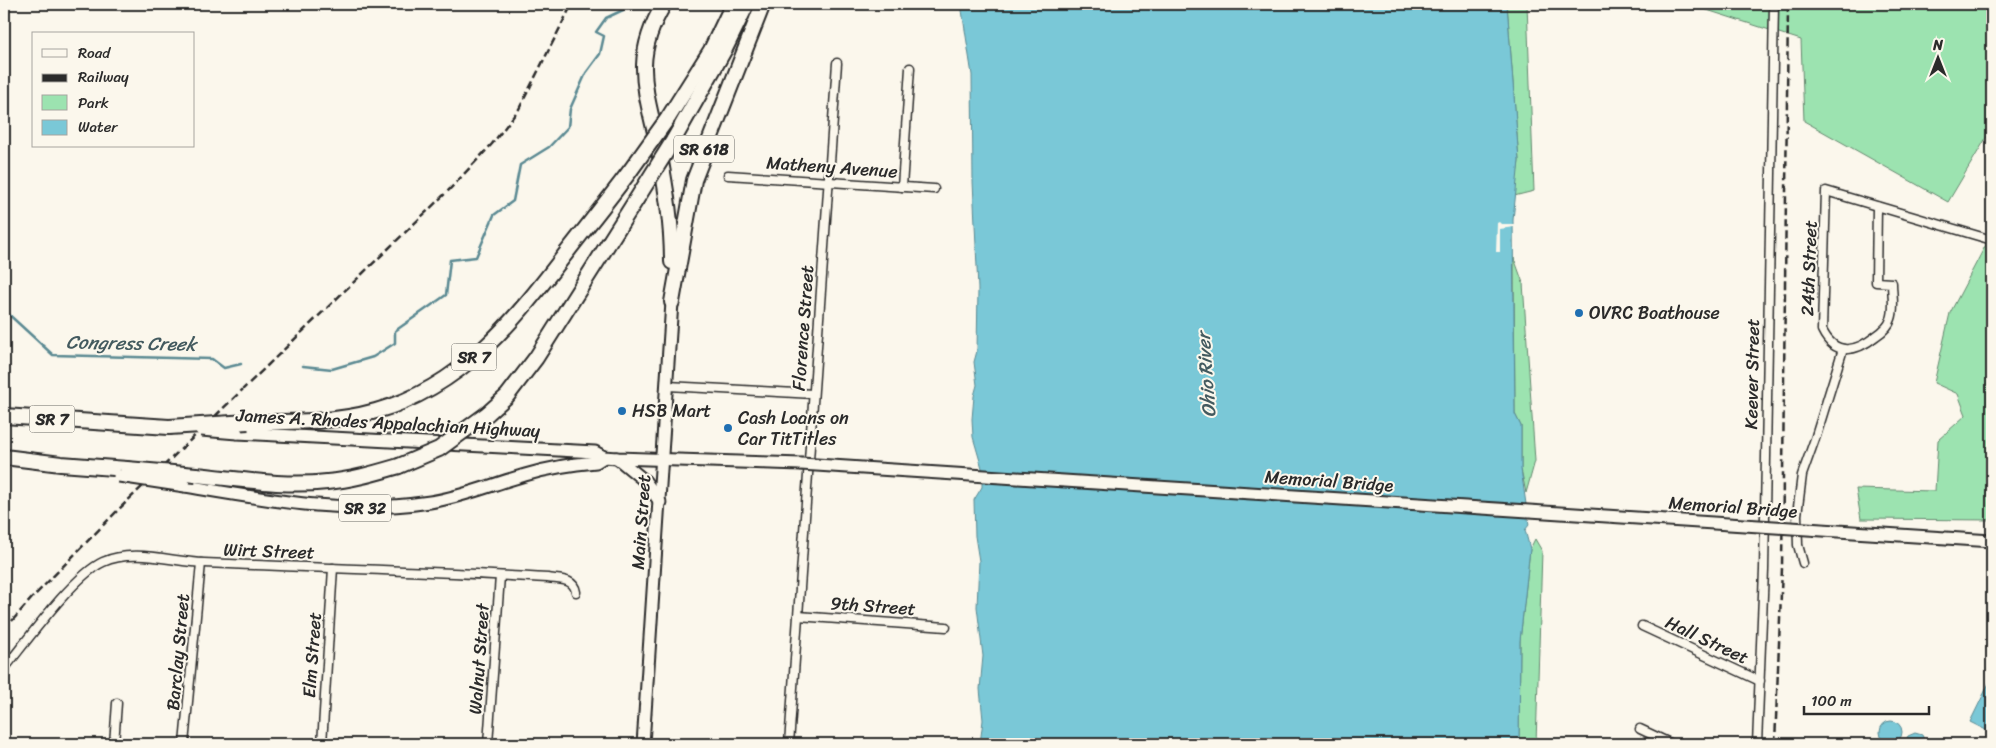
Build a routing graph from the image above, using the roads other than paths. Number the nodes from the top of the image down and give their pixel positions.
1 (664, 4) edge
2 (733, 4) edge
3 (747, 4) edge
4 (763, 4) edge
5 (1774, 4) edge
6 (837, 63) dead end
7 (910, 68) dead end
8 (728, 175) dead end
9 (829, 182) junction
10 (902, 187) junction
11 (934, 189) dead end
12 (1877, 206) junction
13 (1992, 240) edge
14 (672, 302) junction
15 (1843, 349) junction
16 (668, 386) junction
17 (813, 394) junction
18 (4, 416) edge
19 (169, 426) junction
20 (4, 457) edge
21 (604, 457) junction
22 (617, 458) junction
23 (663, 458) junction
24 (123, 472) junction
25 (660, 502) junction
26 (1992, 541) edge
27 (1803, 562) dead end
28 (201, 563) junction
29 (333, 568) junction
30 (500, 576) junction
31 (576, 592) dead end
32 (798, 616) junction
33 (1642, 626) dead end
34 (946, 627) dead end
35 (4, 669) edge
36 (1760, 681) junction
37 (117, 703) dead end
38 (1640, 729) dead end
39 (114, 744) edge
40 (184, 744) edge
41 (322, 744) edge
42 (488, 744) edge
43 (643, 744) edge
44 (789, 744) edge
45 (1672, 744) edge
46 (1757, 744) edge

1 - 14 highway, SR 618
2 - 19 highway, SR 7, bridge
3 - 24 highway, SR 7, bridge
4 - 14 highway, SR 618
5 - 36 street, Keever Street
6 - 9 street, Florence Street
7 - 10 street
8 - 9 street, Matheny Avenue
9 - 10 street, Matheny Avenue
9 - 17 street, Florence Street
10 - 11 street, Matheny Avenue
12 - 13 street, 24th Street
12 - 15 street
12 - 15 street, 24th Street
14 - 16 main road, Main Street
15 - 27 street
16 - 17 street
16 - 23 main road, Main Street
17 - 32 street, Florence Street
18 - 19 highway, SR 7 / SR 7
19 - 21 main road, James A. Rhodes Appalachian Highway / SR 32, bridge
20 - 24 highway, SR 7
21 - 22 main road, James A. Rhodes Appalachian Highway / SR 32
21 - 24 main road, James A. Rhodes Appalachian Highway / SR 32, bridge
22 - 23 main road, James A. Rhodes Appalachian Highway / SR 32
22 - 25 main road
23 - 25 main road, Main Street
23 - 26 main road, Memorial Bridge, bridge
25 - 43 main road, Main Street
28 - 29 street, Wirt Street
28 - 35 street, Wirt Street
28 - 40 street, Barclay Street
29 - 30 street, Wirt Street
29 - 41 street, Elm Street
30 - 31 street, Wirt Street
30 - 42 street, Walnut Street
32 - 34 street, 9th Street
32 - 44 street, Florence Street
33 - 36 street, Hall Street
36 - 46 street, Keever Street
37 - 39 street
38 - 45 street

